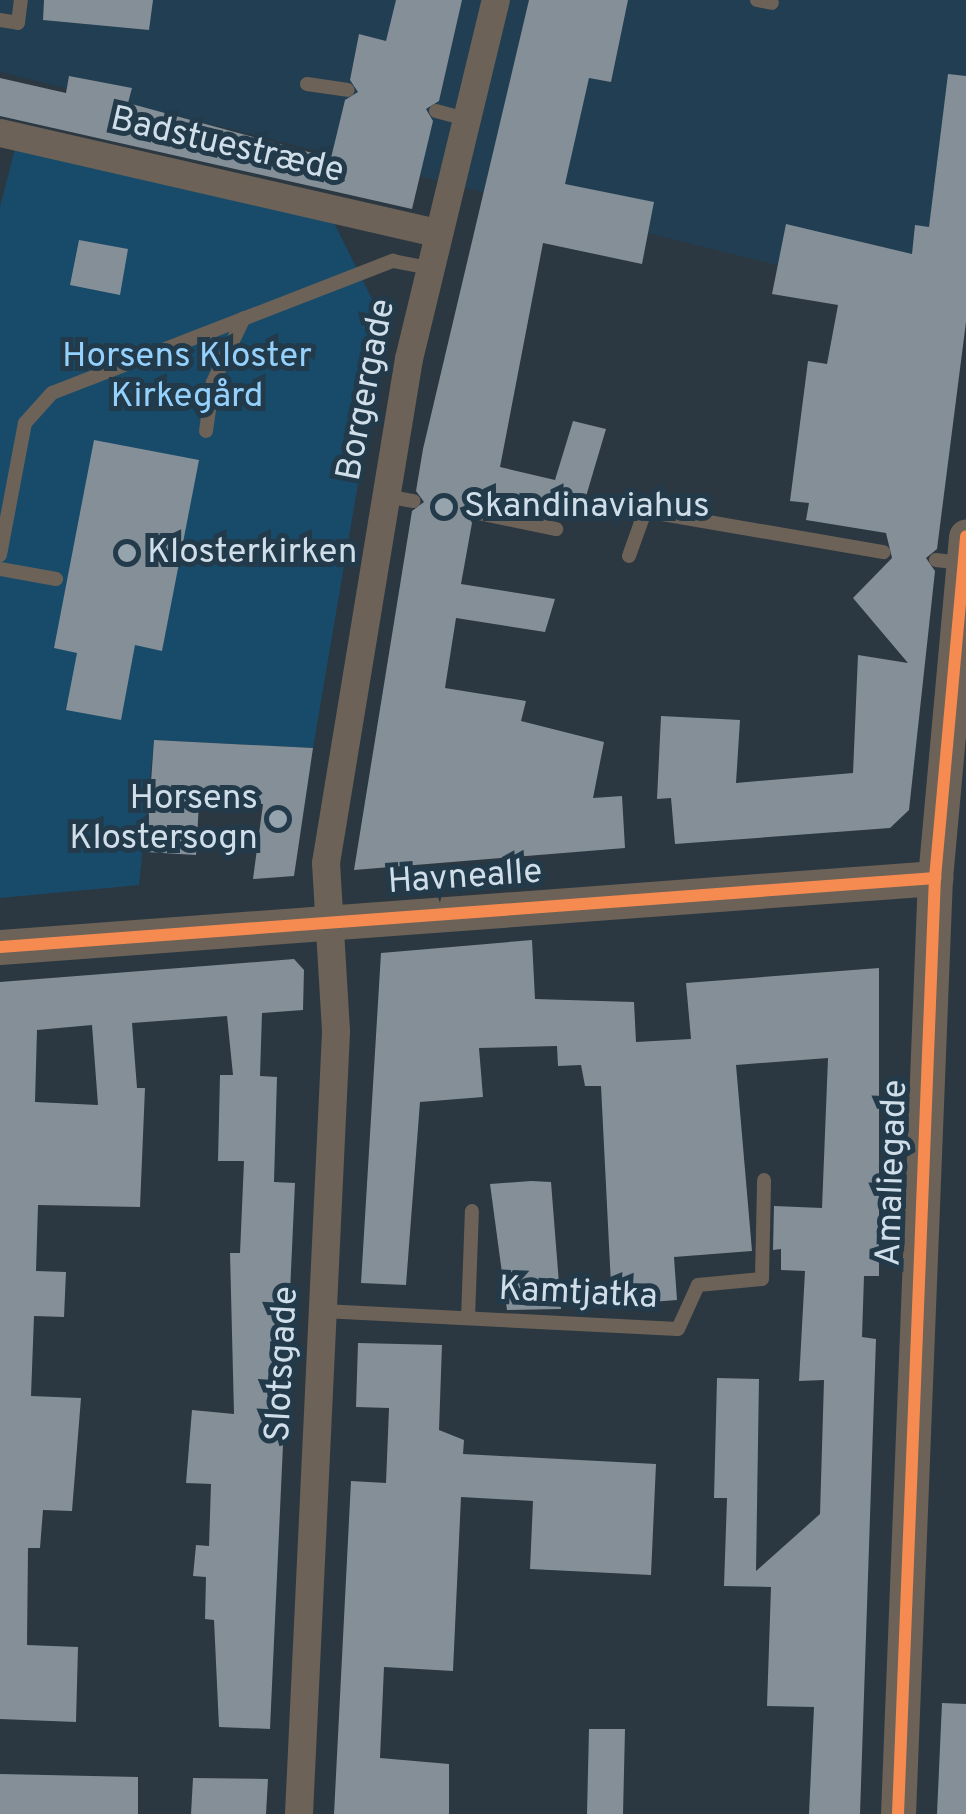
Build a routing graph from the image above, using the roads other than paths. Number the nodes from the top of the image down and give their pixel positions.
1 (21, 0) edge
2 (496, 0) edge
3 (0, 20) edge
4 (308, 84) dead end
5 (348, 90) dead end
6 (436, 111) dead end
7 (466, 119) junction
8 (0, 133) edge
9 (438, 233) junction
10 (430, 268) junction
11 (244, 318) junction
12 (206, 431) dead end
13 (384, 496) junction
14 (414, 501) dead end
15 (473, 512) dead end
16 (556, 529) dead end
17 (883, 552) dead end
18 (955, 553) edge
19 (0, 554) edge
20 (629, 556) dead end
21 (0, 569) edge
22 (56, 579) dead end
23 (956, 748) edge
24 (935, 878) junction
25 (324, 919) junction
26 (0, 947) edge
27 (764, 1180) dead end
28 (472, 1211) dead end
29 (323, 1311) junction
30 (468, 1318) junction
31 (300, 1814) edge
32 (898, 1814) edge

1 - 3 lane
2 - 7 street, Borgergade
4 - 5 lane
6 - 7 lane
7 - 9 street, Borgergade
8 - 9 street, Badstuestræde
9 - 10 street, Borgergade
10 - 11 lane
10 - 13 street, Borgergade
11 - 12 lane
11 - 19 lane
13 - 14 lane
13 - 25 street, Borgergade
15 - 16 lane
17 - 20 lane
18 - 23 street, Amaliegade
21 - 22 lane
23 - 24 street, Amaliegade
24 - 25 street, Havnealle
24 - 32 street, Amaliegade
25 - 26 street, Havnealle
25 - 29 street, Slotsgade
27 - 30 lane, Kamtjatka
28 - 30 lane
29 - 30 lane, Kamtjatka
29 - 31 street, Slotsgade

